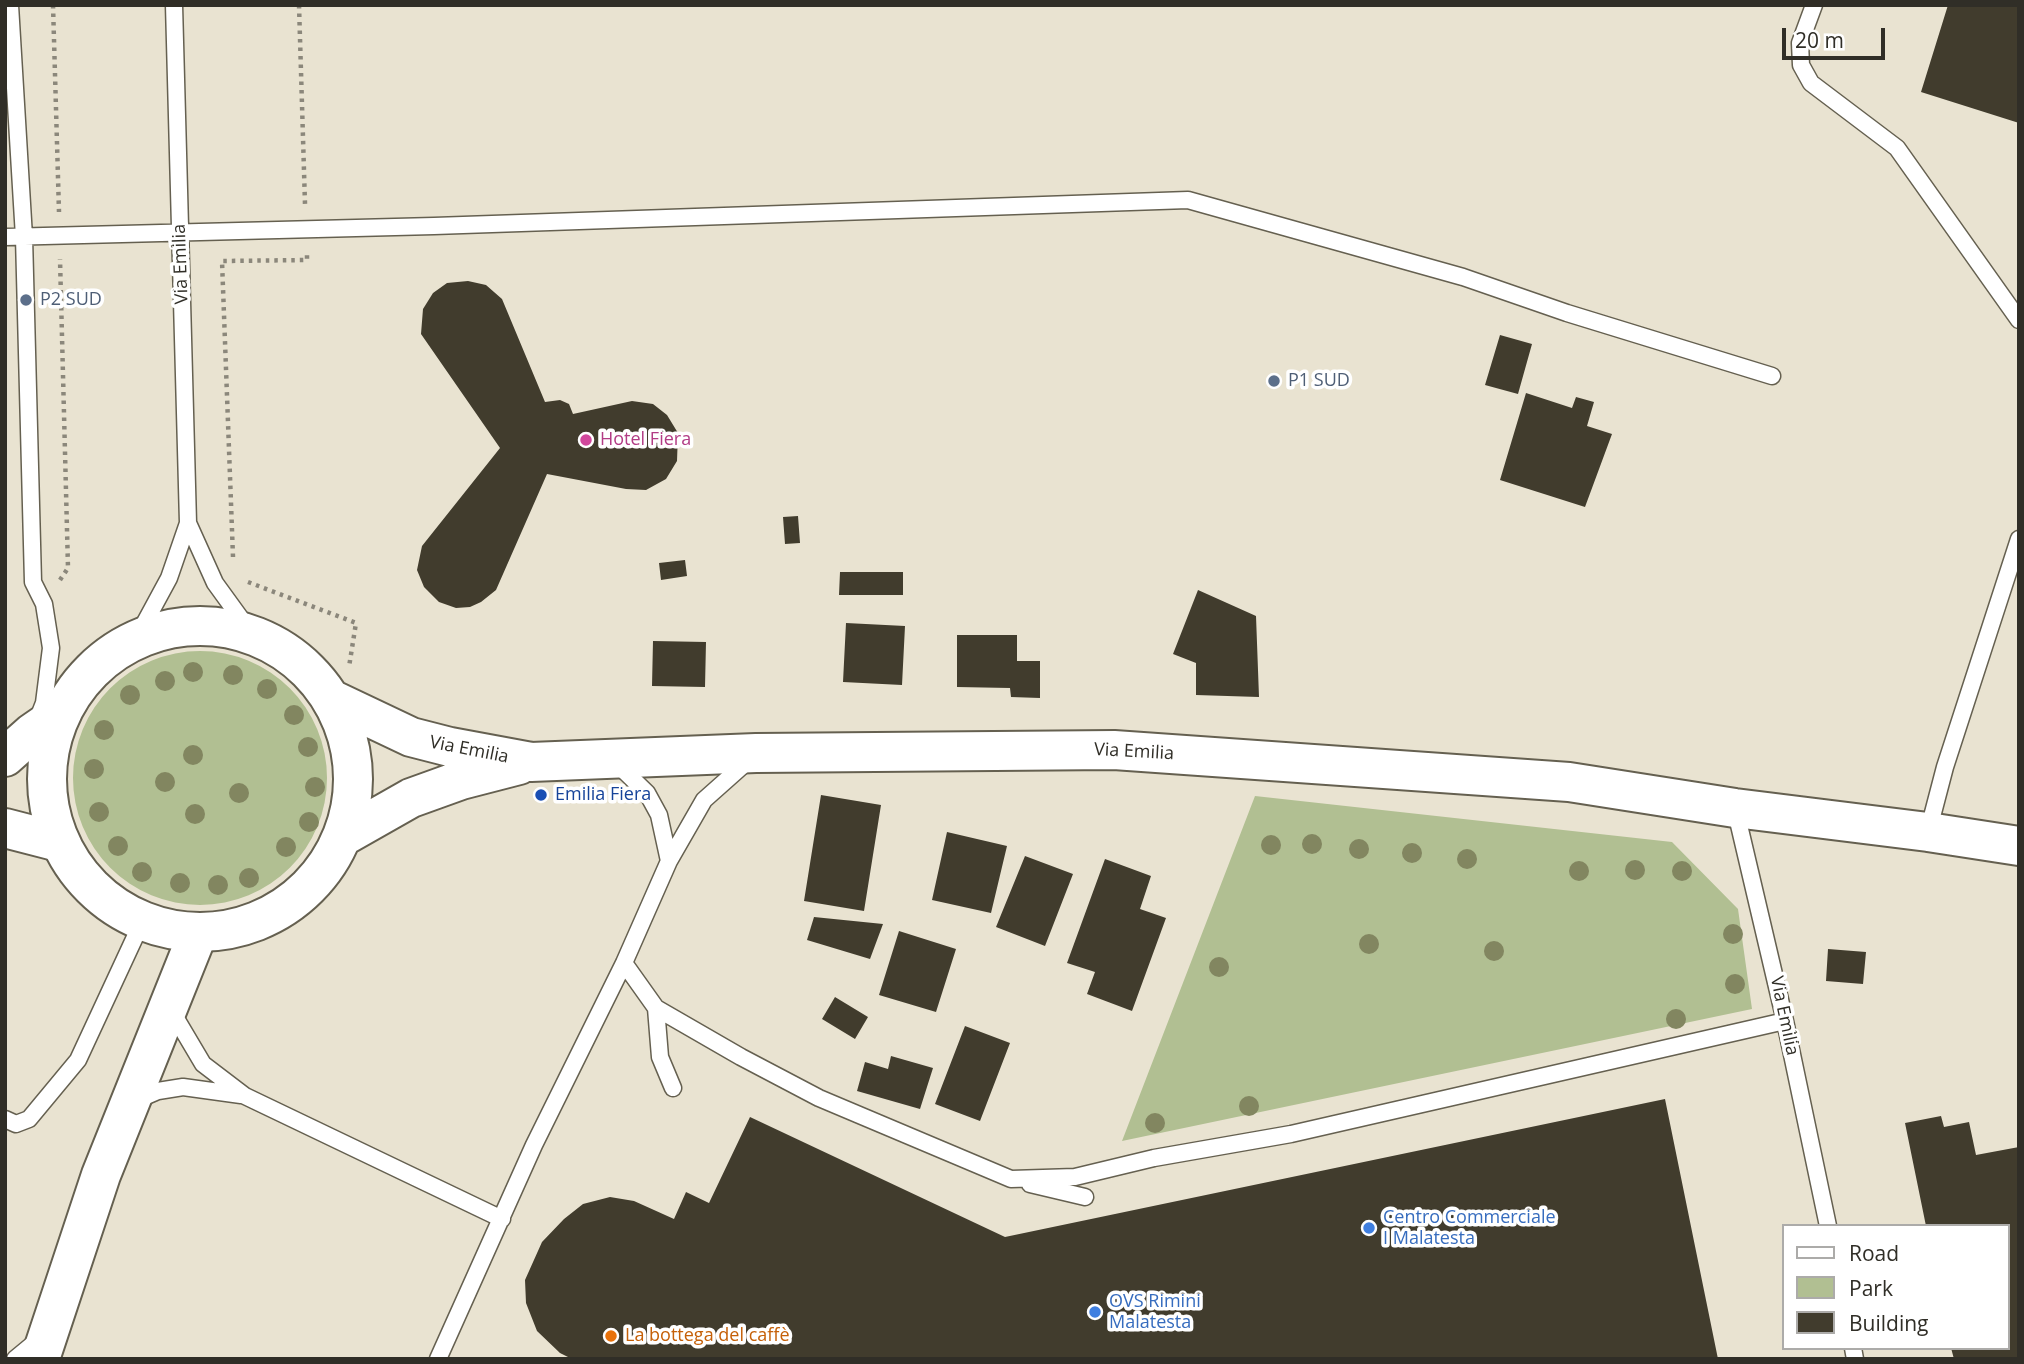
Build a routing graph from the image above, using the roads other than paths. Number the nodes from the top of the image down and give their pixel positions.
1 (10, 5) edge
2 (174, 5) edge
3 (1814, 5) edge
4 (180, 233) junction
5 (24, 236) junction
6 (5, 237) edge
7 (2019, 320) edge
8 (1772, 376) dead end
9 (188, 523) junction
10 (2019, 538) edge
11 (252, 634) junction
12 (136, 639) junction
13 (341, 686) junction
14 (23, 742) edge
15 (755, 753) junction
16 (612, 760) junction
17 (531, 762) junction
18 (1735, 808) junction
19 (5, 828) edge
20 (1928, 832) junction
21 (344, 836) junction
22 (59, 842) junction
23 (2019, 846) edge
24 (669, 861) junction
25 (142, 922) junction
26 (198, 933) junction
27 (624, 963) junction
28 (168, 1004) junction
29 (656, 1008) junction
30 (1785, 1021) junction
31 (673, 1088) dead end
32 (245, 1096) junction
33 (128, 1104) junction
34 (5, 1119) edge
35 (1011, 1179) junction
36 (1085, 1197) dead end
37 (502, 1219) junction
38 (1828, 1224) edge
39 (45, 1345) edge
40 (15, 1359) edge
41 (438, 1359) edge

1 - 5 lane
2 - 4 lane, Via Emilia
3 - 7 lane
4 - 5 lane
4 - 8 lane
4 - 9 lane, Via Emilia
5 - 6 lane
5 - 14 lane
9 - 11 lane, Via Emilia
9 - 12 lane, Via Emilia
10 - 20 lane
11 - 12 main road
11 - 13 main road
12 - 14 main road
13 - 17 main road, Via Emilia
13 - 21 main road
14 - 22 main road
15 - 16 main road, Via Emilia
15 - 18 main road, Via Emilia
15 - 24 lane
16 - 17 main road, Via Emilia
16 - 24 lane
17 - 21 main road, Via Emilia
18 - 20 main road, Via Emilia
18 - 30 lane, Via Emilia
19 - 22 main road
20 - 23 main road, Via Emilia
21 - 26 main road
22 - 25 main road
24 - 27 lane
25 - 26 main road
25 - 34 lane
26 - 28 main road
27 - 29 lane
27 - 37 lane
28 - 32 lane
28 - 33 main road
29 - 31 lane
29 - 35 lane
30 - 35 lane
30 - 38 lane, Via Emilia
32 - 33 lane
32 - 37 lane
33 - 39 main road
35 - 36 lane
37 - 41 lane
39 - 40 lane

